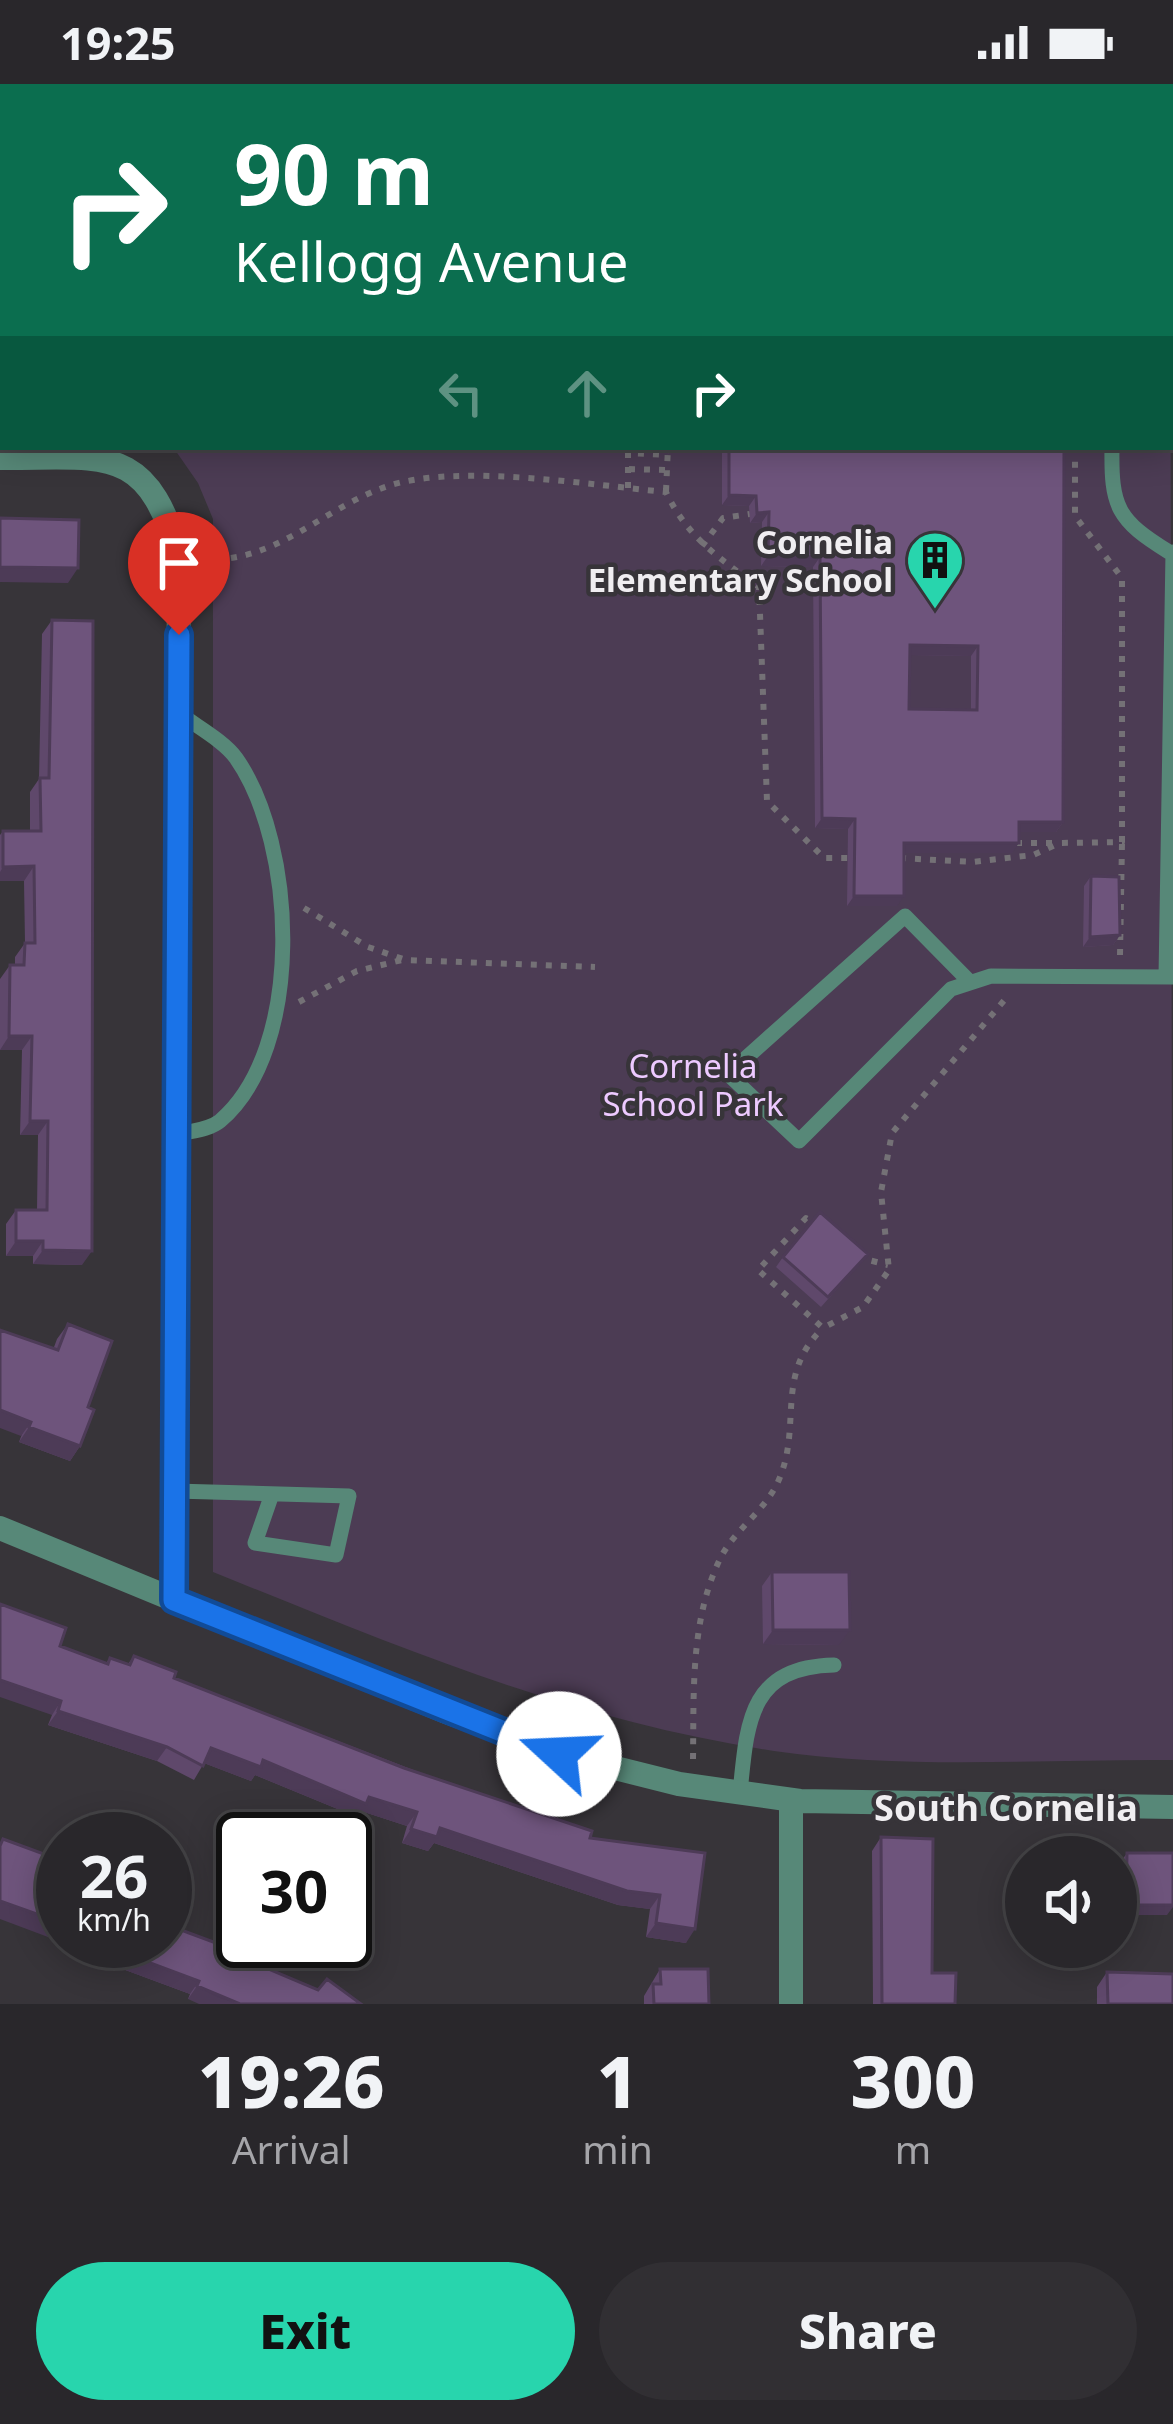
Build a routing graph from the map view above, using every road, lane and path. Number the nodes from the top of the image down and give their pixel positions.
1 (628, 450) edge
2 (1075, 450) edge
3 (1112, 450) edge
4 (668, 451) edge
5 (0, 458) edge
6 (628, 469) junction
7 (667, 470) junction
8 (628, 489) junction
9 (666, 492) junction
10 (750, 514) edge
11 (702, 546) junction
12 (1171, 552) edge
13 (179, 557) junction
14 (178, 713) junction
15 (1122, 842) junction
16 (1012, 843) edge
17 (1060, 843) junction
18 (867, 858) edge
19 (888, 858) edge
20 (280, 894) junction
21 (406, 960) junction
22 (1100, 962) dead end
23 (595, 967) dead end
24 (1056, 976) junction
25 (1169, 977) edge
26 (969, 981) junction
27 (274, 1016) junction
28 (176, 1135) junction
29 (826, 1229) edge
30 (850, 1248) edge
31 (888, 1265) junction
32 (823, 1328) junction
33 (175, 1491) junction
34 (272, 1494) junction
35 (0, 1528) edge
36 (174, 1600) junction
37 (834, 1665) dead end
38 (693, 1786) junction
39 (740, 1793) junction
40 (791, 1800) junction
41 (1173, 1807) edge
42 (791, 2004) edge

1 - 4 path
1 - 6 path
2 - 15 path
3 - 12 lane
4 - 7 path
5 - 13 street
6 - 7 path
6 - 8 path
7 - 9 path
8 - 9 path
8 - 13 path
9 - 11 path
10 - 11 path
11 - 18 path
12 - 25 lane
13 - 14 street
14 - 20 lane
14 - 28 street
15 - 17 path
15 - 22 path
16 - 17 path
17 - 19 path
20 - 21 path
20 - 27 lane
21 - 23 path
21 - 27 path
24 - 25 lane
24 - 26 lane
24 - 31 path
26 - 26 lane
27 - 28 lane
28 - 33 street
29 - 32 path
30 - 31 path
31 - 32 path
32 - 38 path
33 - 34 lane
33 - 36 street
34 - 34 lane
35 - 36 street
36 - 38 street
37 - 39 lane
38 - 39 street
39 - 40 street
40 - 41 street
40 - 42 street

